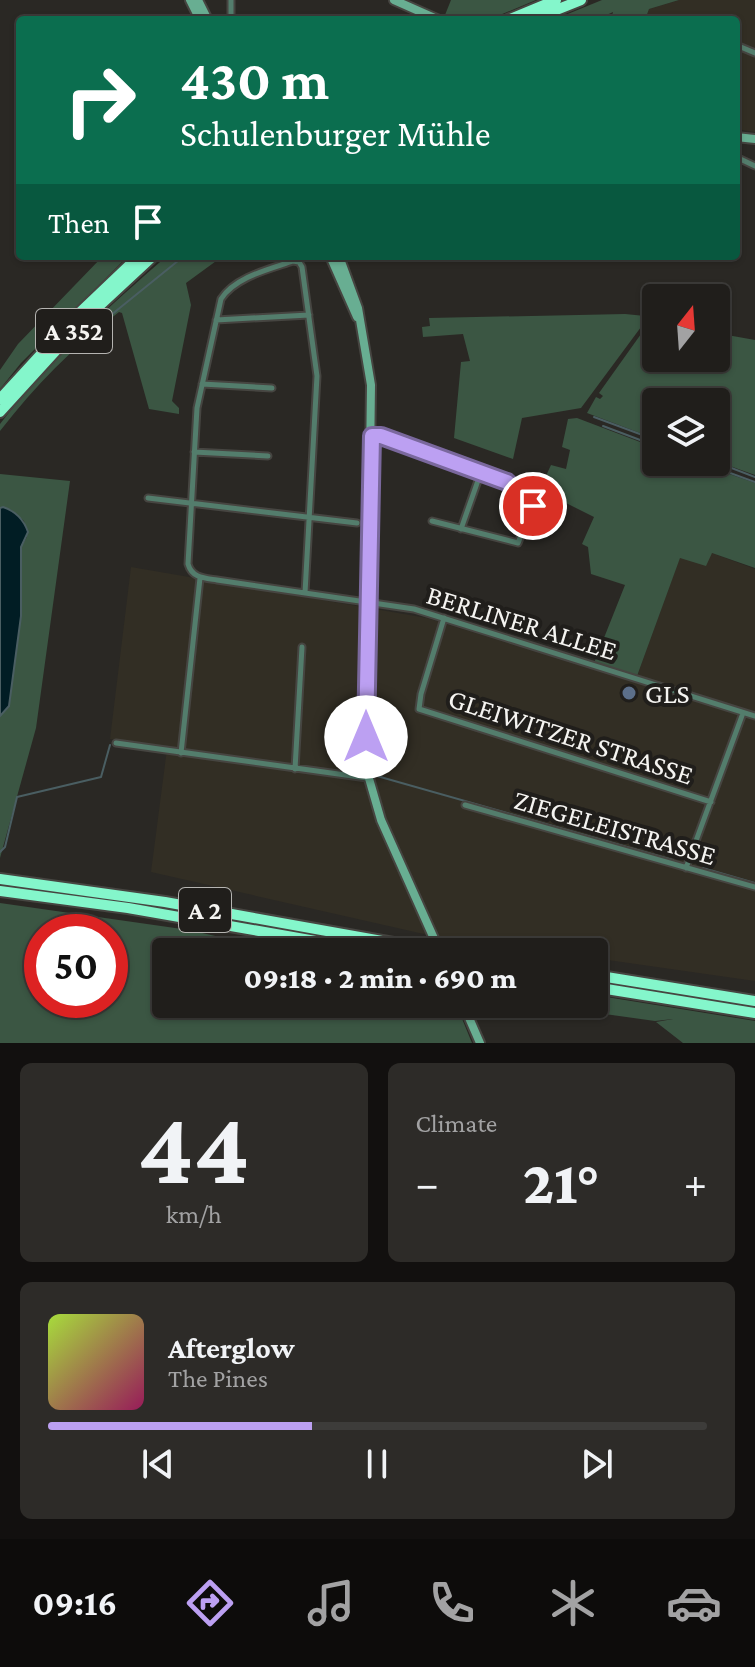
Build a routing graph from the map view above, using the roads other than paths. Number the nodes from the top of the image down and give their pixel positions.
1 (394, 0) edge
2 (556, 0) edge
3 (581, 0) edge
4 (430, 16) edge
5 (518, 16) edge
6 (541, 16) edge
7 (129, 260) edge
8 (135, 260) edge
9 (149, 260) edge
10 (332, 260) edge
11 (341, 260) edge
12 (109, 283) junction
13 (309, 315) junction
14 (216, 320) junction
15 (360, 321) junction
16 (202, 384) junction
17 (272, 388) dead end
18 (0, 399) edge
19 (0, 412) edge
20 (372, 436) junction
21 (194, 452) junction
22 (268, 456) dead end
23 (481, 472) junction
24 (148, 498) dead end
25 (191, 503) junction
26 (533, 506) junction
27 (310, 517) junction
28 (545, 517) dead end
29 (432, 521) dead end
30 (357, 523) dead end
31 (461, 529) junction
32 (200, 578) junction
33 (305, 593) junction
34 (367, 601) junction
35 (444, 618) junction
36 (302, 647) dead end
37 (743, 713) junction
38 (755, 716) edge
39 (116, 743) dead end
40 (181, 753) junction
41 (295, 769) junction
42 (367, 778) junction
43 (711, 802) junction
44 (465, 805) dead end
45 (686, 868) junction
46 (0, 879) edge
47 (755, 887) edge
48 (0, 891) edge
49 (298, 938) edge
50 (365, 938) edge
51 (434, 938) edge
52 (608, 977) edge
53 (608, 989) edge
54 (755, 1001) edge
55 (755, 1013) edge
56 (469, 1018) edge
57 (480, 1043) edge

1 - 4 main road
2 - 5 highway
3 - 6 highway
7 - 12 highway
8 - 12 highway, A 352
9 - 19 highway, A 352
10 - 15 main road
11 - 15 main road
12 - 18 highway, A 352
13 - 14 street
13 - 14 street
13 - 27 street
14 - 16 street
15 - 20 main road
16 - 17 street
16 - 21 street
20 - 23 street
20 - 34 main road
21 - 22 street
21 - 25 street
23 - 26 street
23 - 31 street
24 - 25 street
25 - 27 street
25 - 32 street
26 - 28 street
26 - 31 street
27 - 30 street
27 - 33 street
29 - 31 street
32 - 33 street, BERLINER ALLEE
32 - 40 street
33 - 34 street, BERLINER ALLEE
34 - 35 street, BERLINER ALLEE
34 - 42 main road
35 - 37 street, BERLINER ALLEE
35 - 43 street, GLEIWITZER STRASSE
36 - 41 street
37 - 38 street, BERLINER ALLEE
37 - 43 street
39 - 40 street
40 - 41 street
41 - 42 street
42 - 51 main road
43 - 45 street
44 - 45 street, ZIEGELEISTRASSE
45 - 47 street, ZIEGELEISTRASSE
46 - 50 highway, A 2, bridge
48 - 49 highway, A 2
52 - 54 highway
53 - 55 highway
56 - 57 main road

